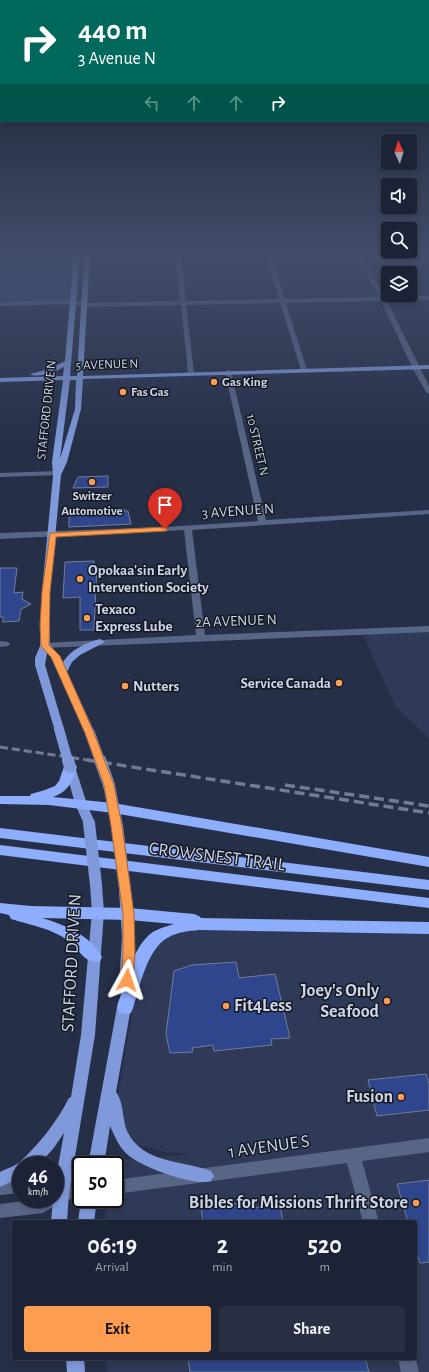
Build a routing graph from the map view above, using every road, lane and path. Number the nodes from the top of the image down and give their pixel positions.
1 (71, 319) edge
2 (84, 319) edge
3 (186, 319) edge
4 (288, 319) edge
5 (393, 319) edge
6 (68, 362) junction
7 (415, 367) junction
8 (429, 367) edge
9 (304, 370) junction
10 (228, 372) junction
11 (191, 373) junction
12 (30, 375) junction
13 (0, 376) edge
14 (67, 376) junction
15 (79, 376) junction
16 (110, 378) junction
17 (0, 380) edge
18 (22, 380) junction
19 (78, 392) junction
20 (429, 392) edge
21 (65, 395) junction
22 (58, 473) junction
23 (0, 475) edge
24 (429, 512) edge
25 (263, 523) junction
26 (188, 528) junction
27 (53, 534) junction
28 (0, 536) edge
29 (429, 629) edge
30 (201, 638) junction
31 (100, 642) junction
32 (45, 646) junction
33 (62, 674) junction
34 (70, 775) junction
35 (6, 800) edge
36 (81, 804) junction
37 (113, 808) junction
38 (0, 833) edge
39 (0, 850) edge
40 (429, 862) edge
41 (429, 885) edge
42 (429, 903) edge
43 (0, 909) edge
44 (98, 912) junction
45 (129, 914) junction
46 (253, 925) junction
47 (429, 928) edge
48 (94, 957) junction
49 (125, 1008) junction
50 (110, 1090) junction
51 (79, 1094) junction
52 (429, 1145) edge
53 (353, 1155) junction
54 (37, 1156) edge
55 (98, 1156) edge
56 (64, 1160) edge
57 (12, 1174) edge
58 (206, 1176) junction
59 (0, 1180) edge
60 (124, 1186) edge
61 (12, 1187) edge
62 (0, 1188) edge
63 (26, 1208) edge
64 (57, 1208) edge
65 (88, 1208) edge
66 (0, 1211) edge
67 (59, 1220) edge
68 (86, 1220) edge
69 (369, 1220) edge
70 (75, 1360) edge
71 (407, 1360) edge
72 (76, 1372) edge
73 (410, 1372) edge

1 - 6 main road, STAFFORD DRIVE N
2 - 15 main road, STAFFORD DRIVE N
3 - 11 street
4 - 9 street
5 - 7 street
6 - 12 main road
6 - 14 main road, STAFFORD DRIVE N
7 - 8 main road, 5 AVENUE N
7 - 9 main road, 5 AVENUE N
7 - 20 street
9 - 10 main road, 5 AVENUE N
10 - 11 main road, 5 AVENUE N
10 - 25 street, 10 STREET N
11 - 15 main road, 5 AVENUE N
11 - 16 main road, 5 AVENUE N
12 - 13 main road, 5 AVENUE N
12 - 14 main road, 5 AVENUE N
14 - 15 main road, 5 AVENUE N
14 - 18 main road, 5 AVENUE N
14 - 21 main road, STAFFORD DRIVE N
15 - 16 main road, 5 AVENUE N
15 - 19 main road, STAFFORD DRIVE N
16 - 19 main road
17 - 18 main road, 5 AVENUE N
18 - 21 main road
19 - 22 main road, STAFFORD DRIVE N
21 - 22 main road, STAFFORD DRIVE N
22 - 23 street
22 - 27 main road, STAFFORD DRIVE N
24 - 25 street, 3 AVENUE N
25 - 26 street, 3 AVENUE N
26 - 27 street, 3 AVENUE N
26 - 30 street
27 - 28 street, 3 AVENUE N
27 - 32 main road, STAFFORD DRIVE N
29 - 30 street, 2A AVENUE N
30 - 31 street, 2A AVENUE N
31 - 32 street, 2A AVENUE N
31 - 33 main road
32 - 33 main road
32 - 34 main road, STAFFORD DRIVE N, bridge
33 - 37 main road, bridge
34 - 35 highway
34 - 36 main road, STAFFORD DRIVE N
35 - 36 highway
36 - 37 highway
36 - 44 main road, STAFFORD DRIVE N, bridge
37 - 40 highway
37 - 45 main road, bridge
38 - 41 highway, CROWSNEST TRAIL
39 - 42 highway, CROWSNEST TRAIL
43 - 44 highway
43 - 48 highway
44 - 45 highway
44 - 48 main road, STAFFORD DRIVE N
45 - 46 highway
45 - 49 main road
46 - 47 highway
46 - 49 highway
48 - 51 main road, STAFFORD DRIVE N
49 - 50 main road
50 - 55 main road
50 - 58 main road
51 - 54 main road
51 - 56 main road, STAFFORD DRIVE N
52 - 53 street, 1 AVENUE S
53 - 58 street, 1 AVENUE S
53 - 69 street
57 - 59 main road
58 - 60 street, 1 AVENUE S
61 - 62 street
63 - 66 street
64 - 67 main road, STAFFORD DRIVE N
65 - 68 main road
70 - 72 main road
71 - 73 street

